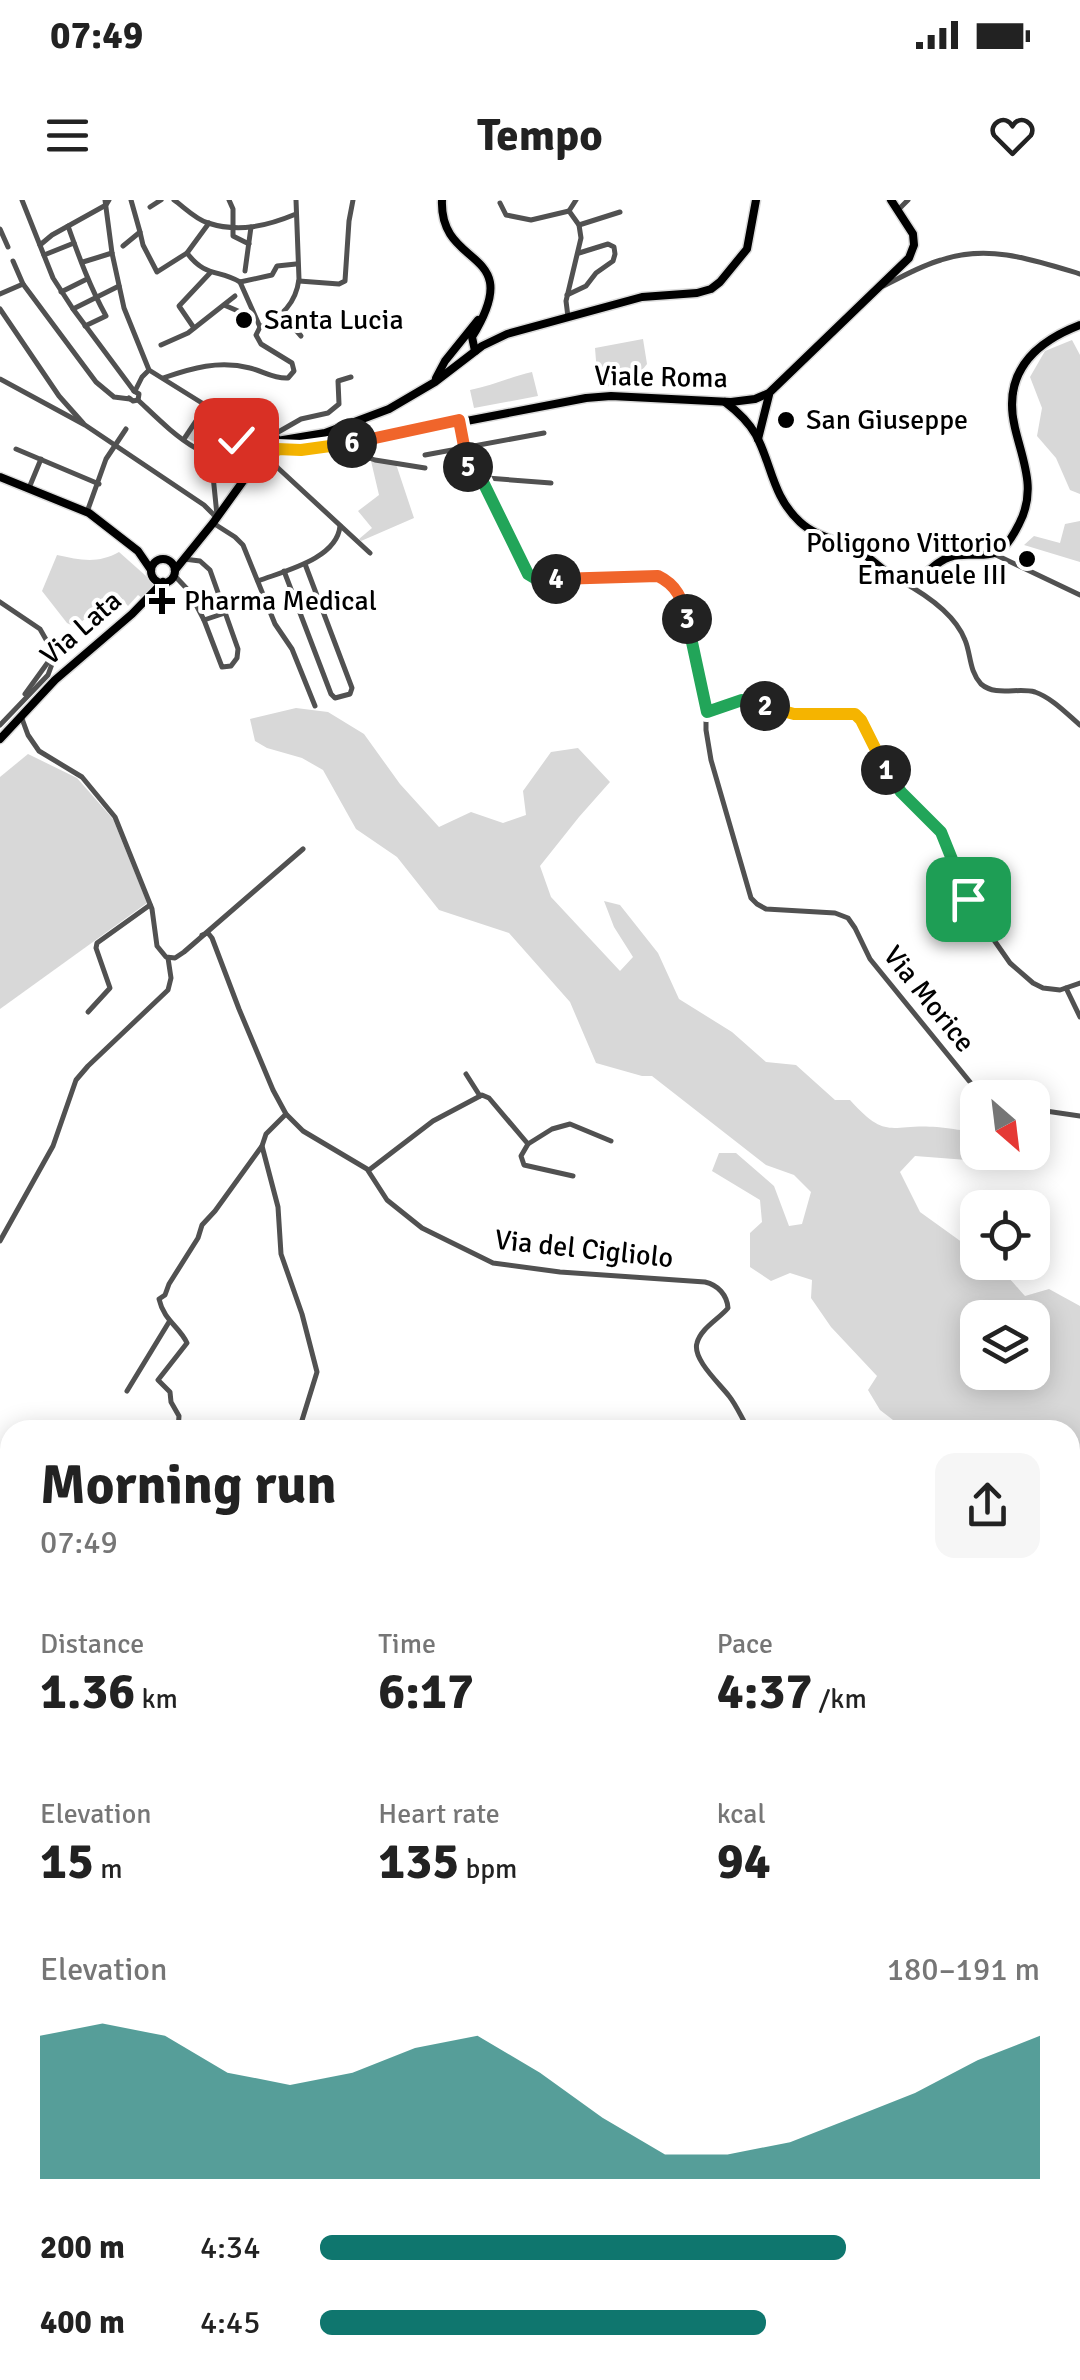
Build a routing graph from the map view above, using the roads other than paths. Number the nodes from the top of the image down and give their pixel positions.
1 (22, 200) edge
2 (132, 200) edge
3 (161, 200) edge
4 (174, 200) edge
5 (296, 200) edge
6 (353, 200) edge
7 (442, 200) edge
8 (576, 200) edge
9 (891, 200) edge
10 (908, 200) edge
11 (231, 201) edge
12 (107, 202) edge
13 (184, 203) edge
14 (500, 203) dead end
15 (754, 203) edge
16 (150, 207) dead end
17 (898, 210) junction
18 (569, 211) junction
19 (620, 212) dead end
20 (296, 214) junction
21 (209, 223) junction
22 (579, 225) junction
23 (68, 226) junction
24 (232, 226) junction
25 (251, 227) junction
26 (0, 229) edge
27 (140, 232) junction
28 (74, 242) junction
29 (39, 243) junction
30 (249, 244) junction
31 (123, 246) dead end
32 (8, 248) dead end
33 (187, 253) junction
34 (579, 253) junction
35 (112, 254) junction
36 (45, 259) junction
37 (13, 260) dead end
38 (83, 262) junction
39 (298, 264) junction
40 (210, 273) junction
41 (1080, 274) edge
42 (243, 278) junction
43 (88, 279) junction
44 (299, 281) junction
45 (23, 284) junction
46 (119, 286) junction
47 (880, 288) junction
48 (61, 292) junction
49 (0, 294) edge
50 (567, 295) junction
51 (235, 296) dead end
52 (95, 297) junction
53 (224, 305) junction
54 (0, 309) edge
55 (73, 309) junction
56 (238, 310) dead end
57 (282, 314) junction
58 (483, 314) junction
59 (568, 317) junction
60 (1080, 325) edge
61 (85, 326) junction
62 (260, 327) junction
63 (194, 329) junction
64 (301, 336) dead end
65 (458, 344) junction
66 (161, 345) dead end
67 (475, 350) junction
68 (460, 363) junction
69 (149, 370) junction
70 (351, 377) dead end
71 (0, 378) edge
72 (163, 378) junction
73 (434, 382) junction
74 (130, 394) junction
75 (770, 394) junction
76 (59, 396) junction
77 (749, 400) junction
78 (725, 402) junction
79 (51, 406) junction
80 (206, 406) junction
81 (69, 407) junction
82 (64, 415) junction
83 (764, 416) junction
84 (744, 418) junction
85 (459, 420) junction
86 (85, 425) junction
87 (234, 426) junction
88 (126, 429) dead end
89 (544, 433) dead end
90 (758, 439) junction
91 (184, 440) junction
92 (274, 440) junction
93 (365, 440) junction
94 (114, 445) junction
95 (335, 446) junction
96 (16, 448) dead end
97 (464, 448) junction
98 (210, 454) junction
99 (254, 455) junction
100 (425, 455) dead end
101 (368, 456) junction
102 (270, 458) junction
103 (41, 459) junction
104 (426, 468) dead end
105 (0, 479) edge
106 (482, 480) junction
107 (551, 483) dead end
108 (98, 484) junction
109 (29, 488) junction
110 (87, 512) junction
111 (215, 520) junction
112 (340, 526) junction
113 (194, 547) junction
114 (138, 551) junction
115 (370, 553) dead end
116 (991, 553) junction
117 (162, 559) junction
118 (184, 560) junction
119 (304, 564) junction
120 (284, 571) junction
121 (174, 572) junction
122 (157, 577) junction
123 (901, 581) junction
124 (258, 582) junction
125 (1080, 595) edge
126 (0, 602) edge
127 (225, 613) junction
128 (204, 620) junction
129 (315, 706) dead end
130 (707, 712) junction
131 (21, 716) junction
132 (1080, 725) edge
133 (0, 726) edge
134 (0, 739) edge
135 (304, 848) dead end
136 (150, 904) junction
137 (202, 935) junction
138 (168, 958) junction
139 (1080, 983) edge
140 (1066, 988) junction
141 (88, 1012) dead end
142 (1080, 1017) edge
143 (466, 1074) dead end
144 (967, 1080) edge
145 (480, 1096) junction
146 (1050, 1112) edge
147 (286, 1114) junction
148 (1080, 1116) edge
149 (611, 1141) dead end
150 (528, 1144) junction
151 (262, 1146) junction
152 (368, 1170) junction
153 (572, 1176) dead end
154 (0, 1241) edge
155 (169, 1322) junction
156 (127, 1391) dead end
157 (179, 1420) edge
158 (301, 1420) edge
159 (743, 1420) edge

1 - 29 street
2 - 27 street
3 - 16 street
4 - 13 street
5 - 20 street
6 - 44 street
7 - 58 main road
8 - 18 street
9 - 17 main road
10 - 17 street
11 - 24 street
12 - 23 street
12 - 35 street
13 - 21 street
14 - 18 street
15 - 59 main road
17 - 47 main road
18 - 22 street
19 - 22 street
20 - 25 street
20 - 39 street
21 - 24 street
21 - 33 street
22 - 34 street
23 - 28 street
23 - 29 street
24 - 25 street
24 - 30 street
25 - 30 street
26 - 32 street
27 - 31 street
27 - 33 street
28 - 36 street
28 - 38 street
29 - 36 street
30 - 42 street
33 - 40 street
34 - 50 street
34 - 50 street
35 - 38 street
35 - 46 street
36 - 48 street
37 - 45 street
38 - 43 street
39 - 42 street
39 - 44 street
40 - 42 street
40 - 63 street
41 - 47 street
42 - 62 street
43 - 48 street
43 - 52 street
44 - 57 street
45 - 49 street
45 - 74 street
46 - 52 street
46 - 69 street
47 - 75 main road
48 - 55 street
50 - 59 street
51 - 53 street
52 - 55 street
52 - 61 street
53 - 56 street
53 - 63 street
54 - 76 street
55 - 61 street
57 - 62 street
57 - 64 street
58 - 65 main road
58 - 67 main road
59 - 67 main road
60 - 116 main road
61 - 74 street
62 - 72 street
63 - 66 street
65 - 68 main road
65 - 73 main road
67 - 68 main road
68 - 73 main road
69 - 72 street
69 - 74 street
70 - 92 street
71 - 79 street
72 - 80 street
73 - 92 main road
74 - 91 street
75 - 77 main road, Viale Roma
75 - 83 main road
76 - 79 street
76 - 81 street
77 - 78 main road, Viale Roma
77 - 83 main road
77 - 84 main road
78 - 84 main road
78 - 85 main road, Viale Roma
79 - 82 street
80 - 87 street
80 - 91 street
81 - 82 street
81 - 86 street
82 - 86 street
83 - 90 main road
84 - 90 main road
85 - 93 main road, Viale Roma
85 - 97 street
86 - 94 street
87 - 92 street
87 - 99 street
88 - 94 street
89 - 97 street
90 - 123 main road
91 - 98 street
92 - 95 main road, Viale Roma
92 - 99 main road
92 - 102 main road
93 - 95 main road, Viale Roma
93 - 101 street
94 - 108 street
94 - 111 street
95 - 101 street
96 - 103 street
97 - 100 street
97 - 106 street
98 - 99 street
98 - 111 street
99 - 102 main road
99 - 111 main road
101 - 104 street
102 - 112 street
103 - 108 street
103 - 109 street
105 - 109 main road
106 - 107 street
106 - 130 street
108 - 110 street
109 - 110 main road
110 - 114 main road
111 - 113 main road
111 - 124 street
112 - 115 street
112 - 119 street
113 - 117 main road
113 - 118 main road
114 - 117 main road
114 - 122 main road
116 - 123 main road
116 - 125 street
117 - 121 main road
117 - 122 main road
118 - 121 main road
118 - 127 street
119 - 120 street
119 - 120 street
120 - 124 street
121 - 122 main road
121 - 128 street
122 - 131 main road, Via Lata
123 - 132 street
124 - 129 street
126 - 133 street
127 - 128 street
127 - 128 street
130 - 140 street
130 - 144 street, Via Morice
131 - 134 main road, Via Lata
131 - 136 street
135 - 137 street
136 - 138 street
136 - 141 street
137 - 138 street
137 - 147 street, Via del Cigliolo
138 - 154 street
139 - 140 street
140 - 142 street
143 - 145 street
145 - 150 street
145 - 152 street
146 - 148 street
147 - 151 street
147 - 152 street, Via del Cigliolo
149 - 150 street
150 - 153 street
151 - 155 street
151 - 158 street
152 - 159 street, Via del Cigliolo
155 - 156 street
155 - 157 street

